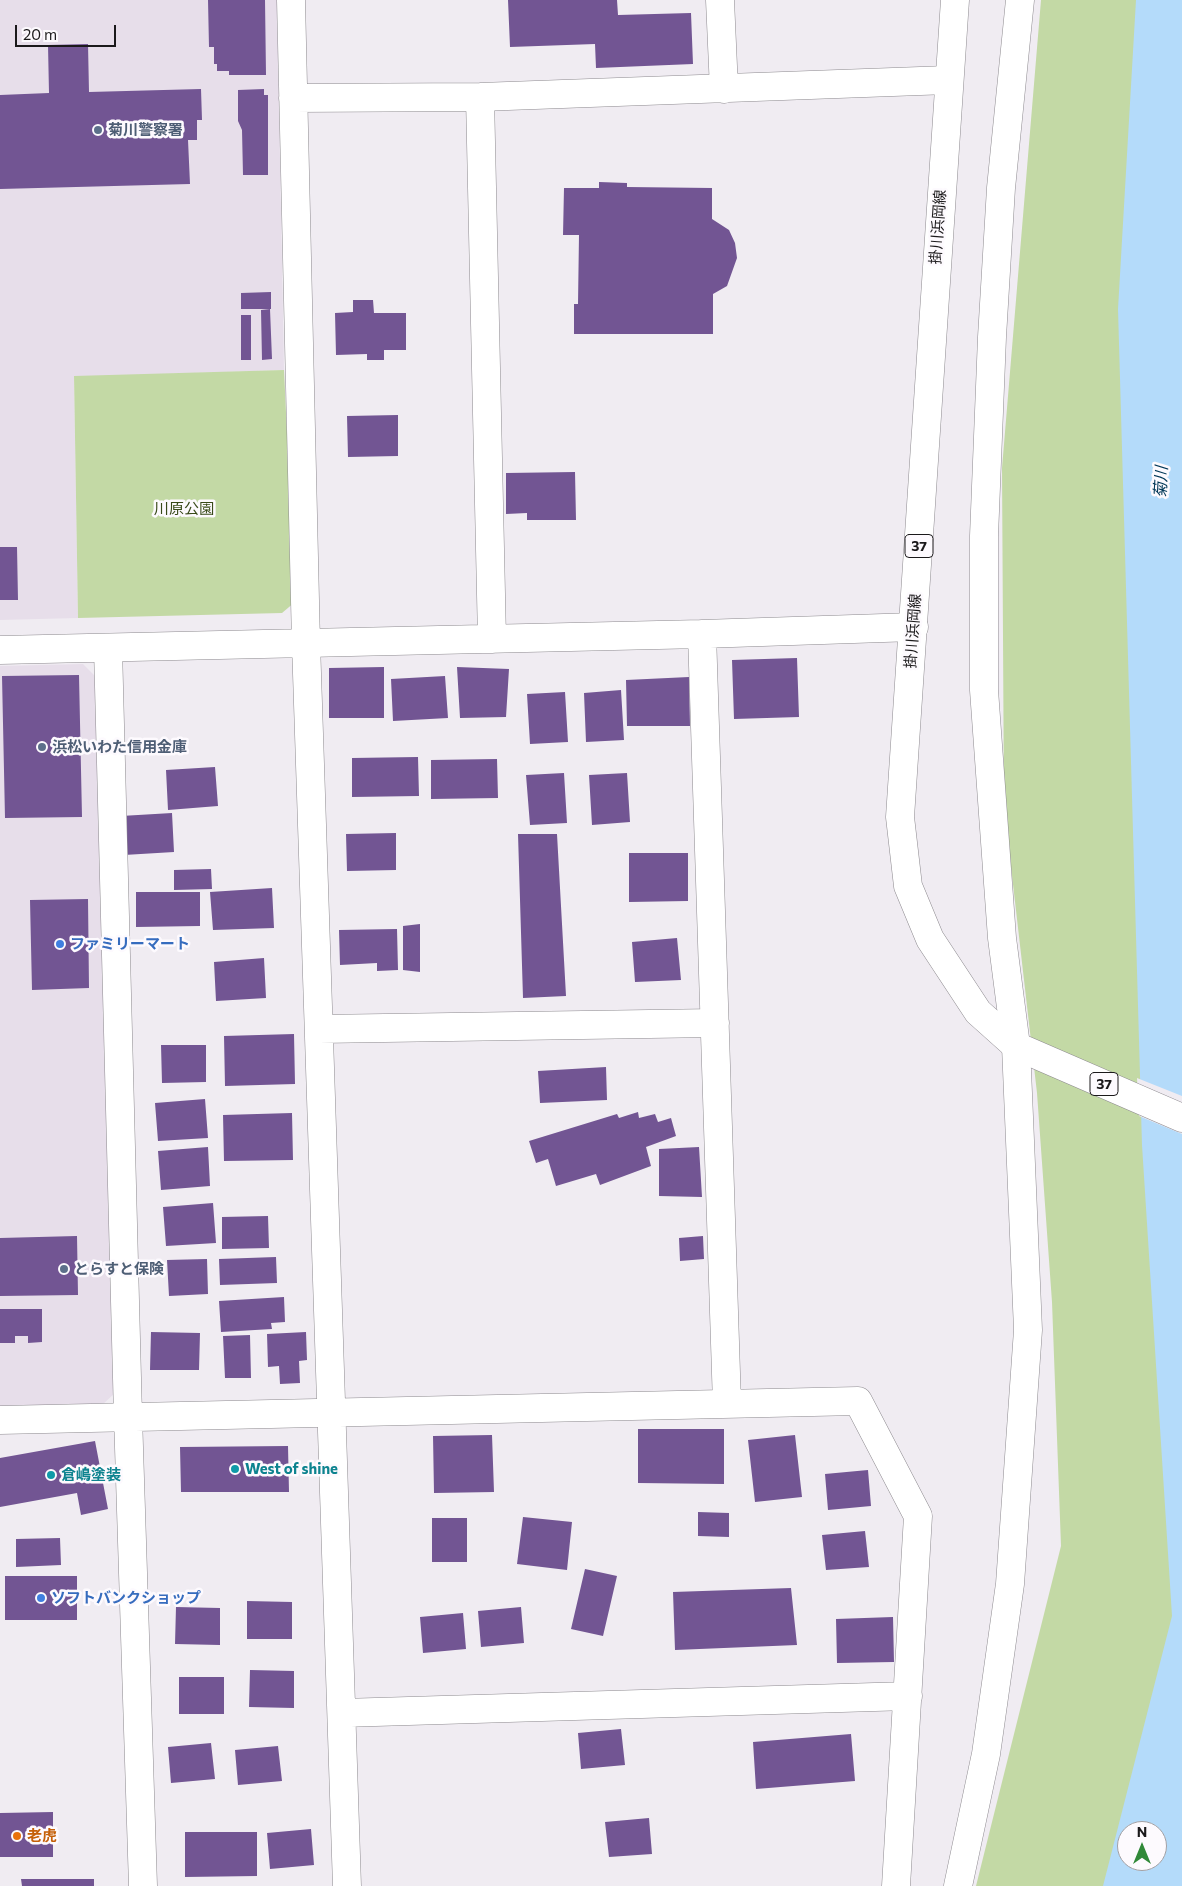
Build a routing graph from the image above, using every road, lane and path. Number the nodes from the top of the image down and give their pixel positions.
1 (291, 0) edge
2 (720, 0) edge
3 (954, 0) edge
4 (1020, 0) edge
5 (948, 80) junction
6 (724, 89) junction
7 (480, 97) junction
8 (293, 98) junction
9 (914, 627) junction
10 (702, 634) junction
11 (492, 639) junction
12 (306, 643) junction
13 (108, 648) junction
14 (0, 650) edge
15 (715, 1023) junction
16 (319, 1029) junction
17 (1022, 1048) junction
18 (1182, 1118) edge
19 (727, 1404) junction
20 (332, 1413) junction
21 (128, 1416) junction
22 (0, 1420) edge
23 (908, 1696) junction
24 (342, 1713) junction
25 (143, 1886) edge
26 (347, 1886) edge
27 (896, 1886) edge
28 (958, 1886) edge

1 - 8 street
2 - 6 street
3 - 5 street, 掛川浜岡線 / 37
4 - 17 street
5 - 6 street
5 - 9 street, 掛川浜岡線 / 37
6 - 7 street
7 - 8 street
7 - 11 street
8 - 12 street
9 - 10 street
9 - 17 street, 掛川浜岡線 / 37
10 - 11 street
10 - 15 street
11 - 12 street
12 - 13 street
12 - 16 street
13 - 14 street
13 - 21 street
15 - 16 street
15 - 19 street
16 - 20 street
17 - 18 street, 掛川浜岡線 / 37
17 - 28 street
19 - 20 street
19 - 23 street
20 - 21 street
20 - 24 street
21 - 22 street
21 - 25 street
23 - 24 street
23 - 27 street
24 - 26 street

